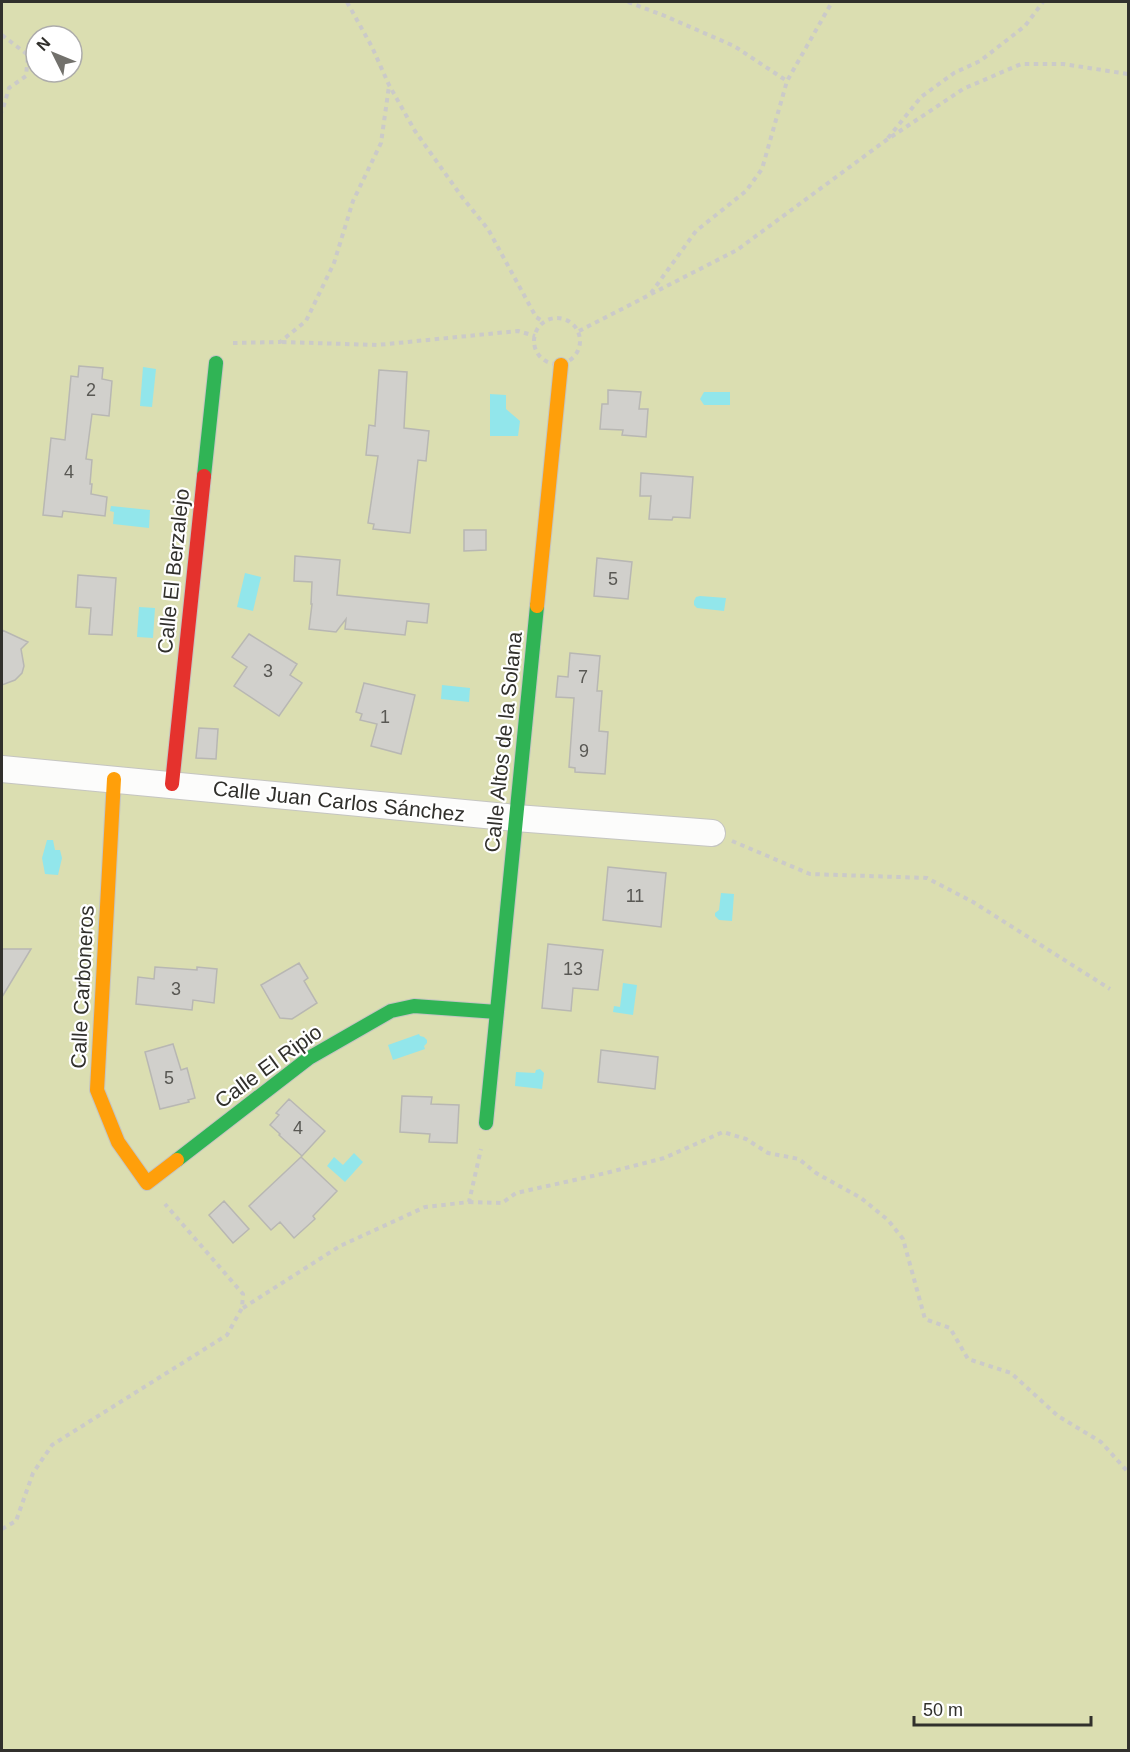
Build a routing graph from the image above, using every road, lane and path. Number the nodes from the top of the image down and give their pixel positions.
1 (347, 2) edge
2 (628, 2) edge
3 (832, 2) edge
4 (1043, 2) edge
5 (2, 35) edge
6 (1128, 74) edge
7 (787, 81) junction
8 (389, 86) junction
9 (2, 112) edge
10 (885, 141) junction
11 (651, 294) junction
12 (544, 322) dead end
13 (579, 331) dead end
14 (535, 336) dead end
15 (280, 342) junction
16 (216, 363) joint
17 (561, 364) dead end
18 (2, 769) edge
19 (114, 779) junction
20 (172, 784) junction
21 (516, 818) junction
22 (712, 833) joint
23 (1110, 989) dead end
24 (497, 1012) junction
25 (486, 1123) joint
26 (147, 1183) junction
27 (470, 1202) junction
28 (242, 1308) junction
29 (1128, 1472) edge
30 (2, 1528) edge

1 - 8 path
2 - 7 path
3 - 7 path
4 - 10 path
5 - 9 path
6 - 10 path
7 - 11 path
8 - 12 path
8 - 15 path
10 - 11 path
11 - 13 path
14 - 15 path
15 - 16 path
16 - 20 street, Calle El Berzalejo
17 - 21 street, Calle Altos de la Solana
18 - 19 street, Calle Juan Carlos Sánchez
19 - 20 street, Calle Juan Carlos Sánchez
19 - 26 street, Calle Carboneros
20 - 21 street, Calle Juan Carlos Sánchez
21 - 22 street, Calle Juan Carlos Sánchez
21 - 24 street, Calle Altos de la Solana
22 - 23 path
24 - 25 street, Calle Altos de la Solana
24 - 26 street, Calle El Ripio
25 - 27 path
26 - 28 path
27 - 28 path
27 - 29 path
28 - 30 path

